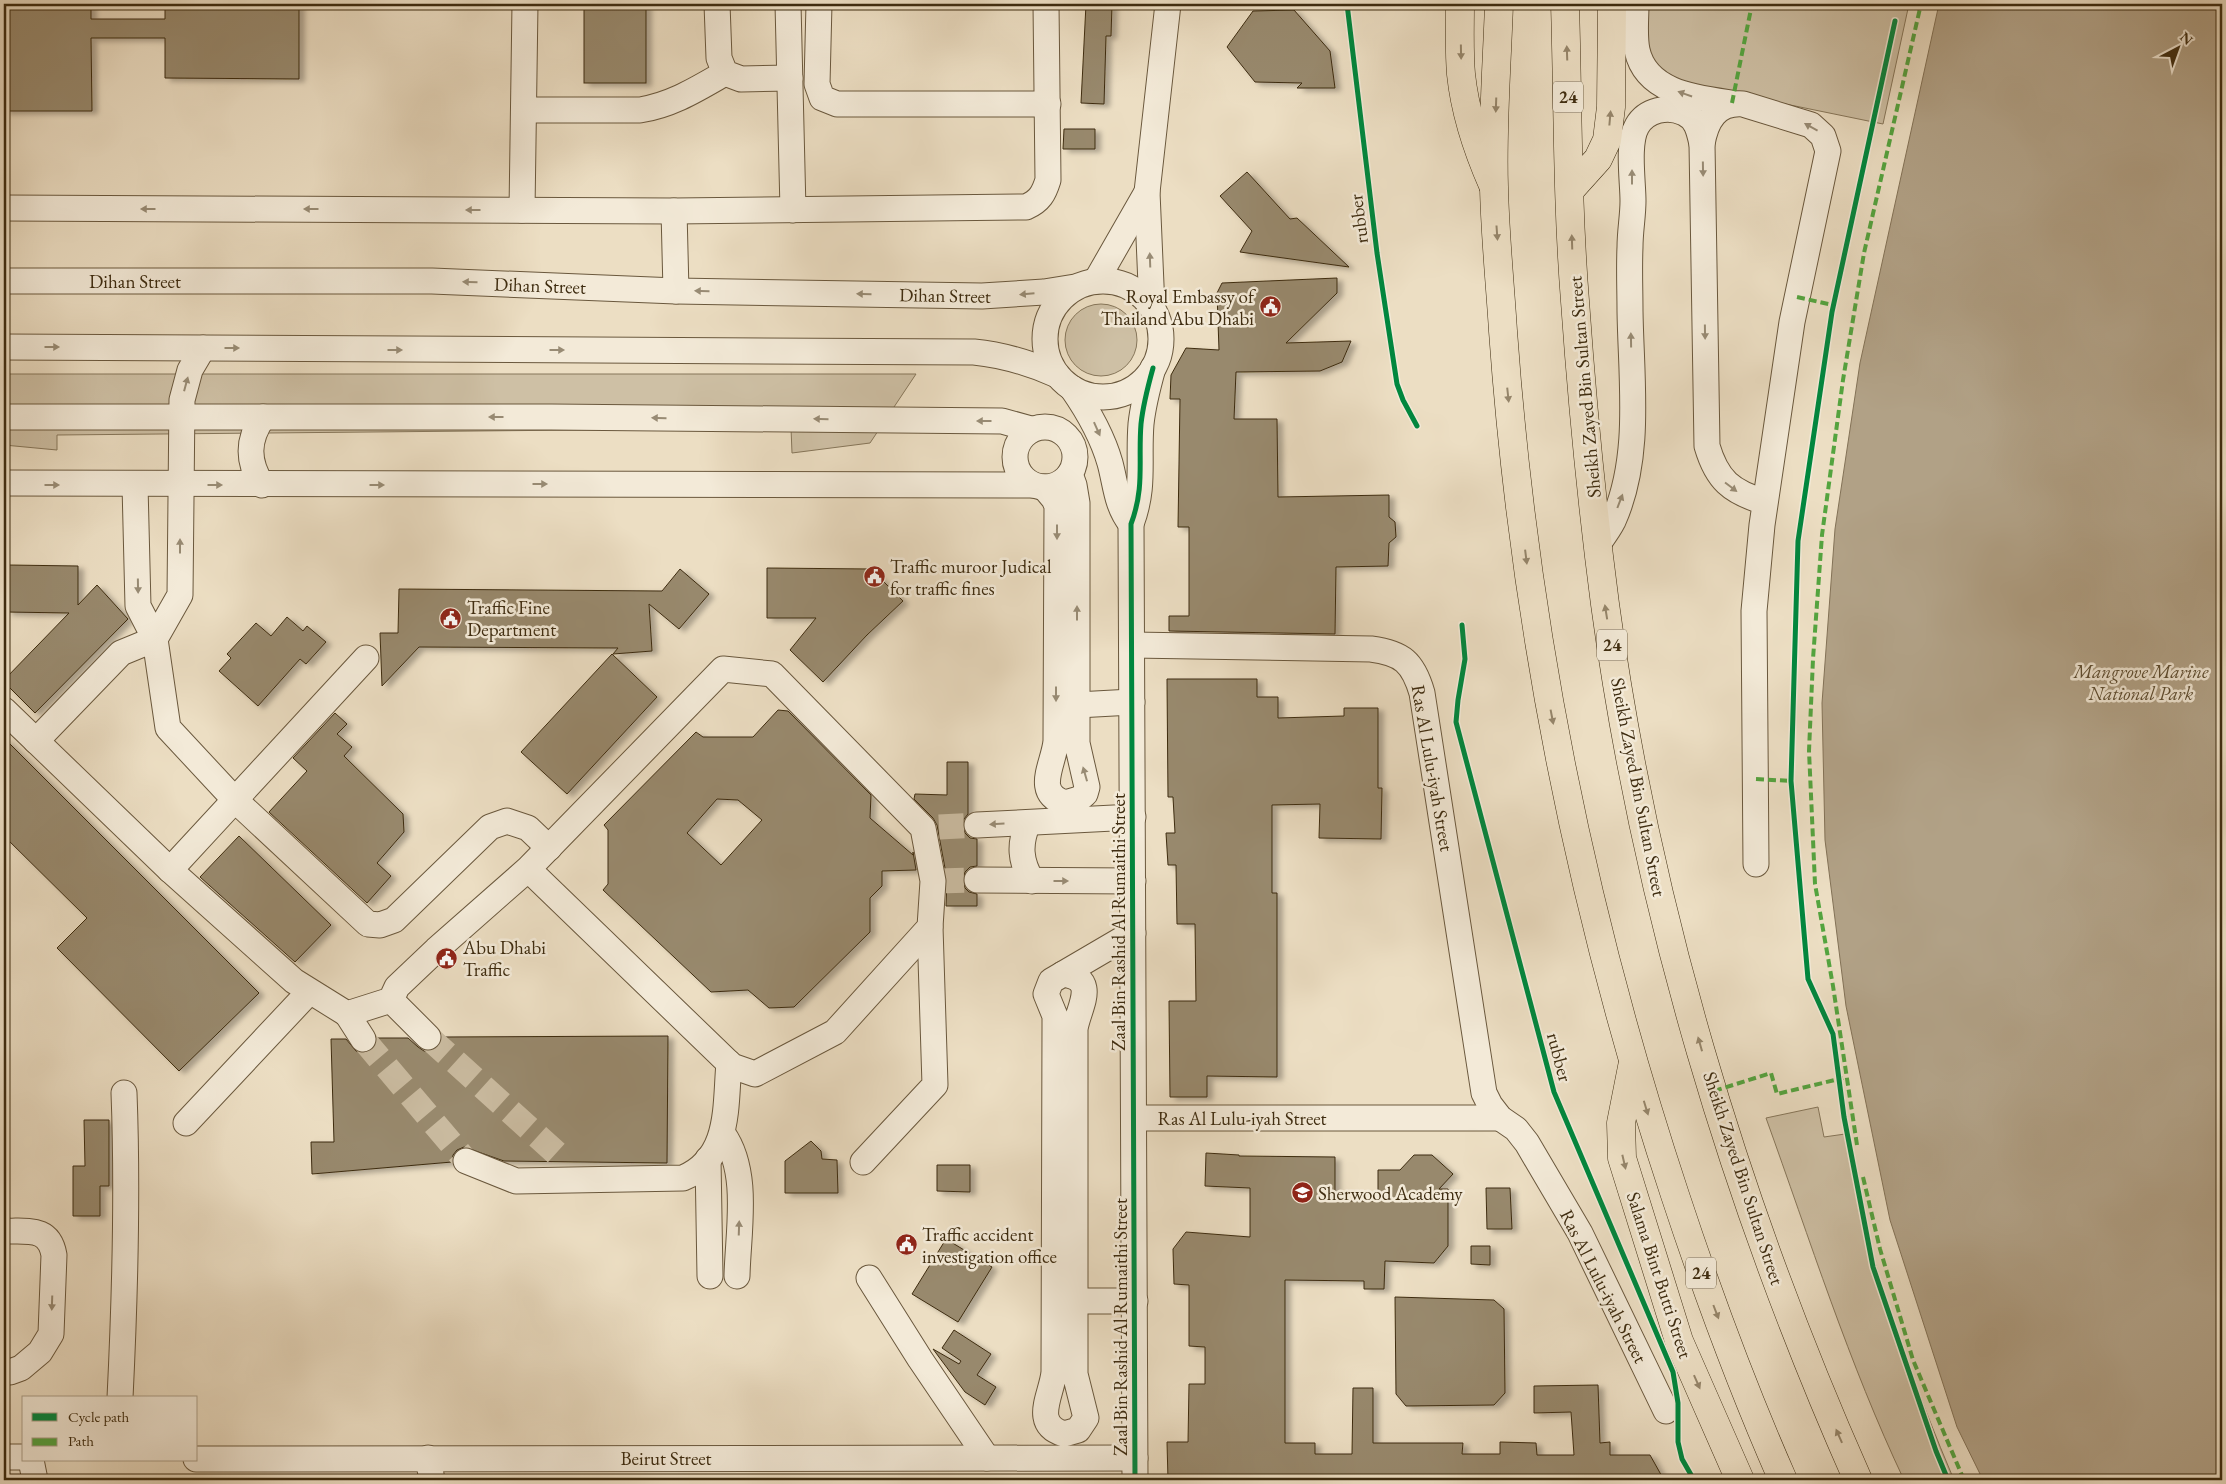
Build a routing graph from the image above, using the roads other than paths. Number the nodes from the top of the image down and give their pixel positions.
1 (525, 4) edge
2 (717, 4) edge
3 (788, 4) edge
4 (818, 4) edge
5 (1046, 4) edge
6 (1168, 4) edge
7 (1460, 4) edge
8 (1499, 4) edge
9 (1565, 4) edge
10 (1612, 4) edge
11 (1636, 4) edge
12 (726, 73) junction
13 (790, 78) junction
14 (1732, 103) junction
15 (1048, 104) junction
16 (524, 110) junction
17 (1702, 144) junction
18 (1494, 185) junction
19 (1571, 190) junction
20 (1147, 192) junction
21 (4, 208) edge
22 (522, 210) junction
23 (793, 210) junction
24 (674, 211) junction
25 (4, 281) edge
26 (1085, 284) junction
27 (676, 290) junction
28 (1152, 308) junction
29 (4, 347) edge
30 (203, 348) junction
31 (1154, 368) junction
32 (1064, 381) junction
33 (182, 416) junction
34 (4, 417) edge
35 (263, 417) junction
36 (1031, 429) junction
37 (1070, 474) junction
38 (4, 483) edge
39 (135, 485) junction
40 (181, 485) junction
41 (262, 485) junction
42 (1038, 486) junction
43 (1765, 502) junction
44 (1131, 524) junction
45 (1598, 544) junction
46 (154, 639) junction
47 (1132, 645) junction
48 (366, 658) dead end
49 (1132, 702) junction
50 (1077, 705) junction
51 (4, 710) edge
52 (36, 741) junction
53 (235, 800) junction
54 (1133, 817) junction
55 (1028, 823) junction
56 (977, 825) tunnel mouth
57 (549, 848) junction
58 (1756, 864) dead end
59 (528, 869) junction
60 (170, 870) junction
61 (977, 880) tunnel mouth
62 (1032, 881) junction
63 (1133, 881) junction
64 (930, 927) junction
65 (1133, 933) junction
66 (1064, 974) junction
67 (309, 992) junction
68 (392, 1000) junction
69 (347, 1014) junction
70 (428, 1037) tunnel mouth
71 (363, 1039) tunnel mouth
72 (1632, 1062) junction
73 (729, 1063) junction
74 (124, 1093) dead end
75 (1134, 1118) junction
76 (1500, 1118) junction
77 (186, 1124) dead end
78 (722, 1134) junction
79 (708, 1159) junction
80 (466, 1161) tunnel mouth
81 (863, 1162) dead end
82 (4, 1231) edge
83 (710, 1276) dead end
84 (737, 1276) dead end
85 (869, 1278) dead end
86 (1135, 1300) junction
87 (1075, 1302) junction
88 (4, 1372) edge
89 (120, 1396) edge
90 (1666, 1411) dead end
91 (4, 1457) edge
92 (22, 1457) edge
93 (987, 1458) junction
94 (198, 1459) edge
95 (31, 1462) edge
96 (430, 1469) edge
97 (1135, 1469) edge
98 (35, 1480) edge
99 (1740, 1480) edge
100 (1783, 1480) edge
101 (1858, 1480) edge

1 - 16 street
2 - 12 street
3 - 13 street
4 - 15 street
5 - 15 street
6 - 20 street
7 -> 18 main road
8 -> 18 main road, 24
19 -> 9 main road, Sheikh Zayed Bin Sultan Street / 24
19 -> 10 main road
14 -> 11 street
12 - 13 street
12 - 16 street
13 - 23 street
14 - 17 street
43 -> 14 street
15 - 23 street
16 - 22 street
17 -> 43 street
45 -> 17 street
18 -> 72 main road, 24
45 -> 19 main road, Sheikh Zayed Bin Sultan Street / 24
20 - 26 street
28 -> 20 street
22 -> 21 street
22 - 24 street
23 - 24 street
24 - 27 street
27 -> 25 street, Dihan Street
26 -> 27 street, Dihan Street
26 - 28 street
26 - 32 street
28 - 31 street
29 -> 30 street
30 -> 32 street
33 -> 30 street
31 - 32 street
31 - 44 street, Zaal Bin Rashid Al Rumaithi Street
32 -> 44 street
33 - 34 street
33 - 35 street
33 - 40 street
36 -> 35 street
35 - 41 street
36 - 37 street
36 - 42 street
37 - 42 street
50 -> 37 street
38 -> 39 street
39 - 40 street
39 -> 46 street
40 -> 41 street
46 -> 40 street
41 -> 42 street
42 -> 50 street
43 - 58 street
44 - 47 street, Zaal Bin Rashid Al Rumaithi Street
101 -> 45 main road, Sheikh Zayed Bin Sultan Street / 24
46 - 52 street
46 - 53 street
47 - 49 street, Zaal Bin Rashid Al Rumaithi Street
47 - 76 street, Ras Al Lulu-iyah Street
48 - 53 street
49 - 50 street
49 - 54 street, Zaal Bin Rashid Al Rumaithi Street
51 - 52 street
52 - 60 street
53 - 57 street
53 - 60 street
54 - 55 street
54 - 63 street, Zaal Bin Rashid Al Rumaithi Street
55 -> 56 street
55 - 62 street
57 - 59 street
57 - 64 street
59 - 68 street
59 - 73 street
60 - 67 street
61 - 62 street
62 -> 63 street
63 - 65 street, Zaal Bin Rashid Al Rumaithi Street
64 - 73 street
64 - 81 street
65 - 66 street
65 - 75 street, Zaal Bin Rashid Al Rumaithi Street
66 - 87 street
66 - 87 street
67 - 69 street
67 - 77 street
68 - 69 street
68 - 70 street
69 - 71 street
72 -> 99 main road, Salama Bint Butti Street
72 -> 100 main road, 24
73 - 78 street
74 - 89 street
75 - 76 street, Ras Al Lulu-iyah Street
75 - 86 street, Zaal Bin Rashid Al Rumaithi Street
76 - 90 street, Ras Al Lulu-iyah Street
78 - 79 street
84 -> 78 street
79 - 80 street
79 - 83 street
82 -> 88 street
85 - 93 street
86 - 87 street
86 - 97 street, Zaal Bin Rashid Al Rumaithi Street
91 - 92 street
93 - 96 street, Beirut Street
93 - 97 street, Beirut Street
94 - 96 street, Beirut Street
95 - 98 street

